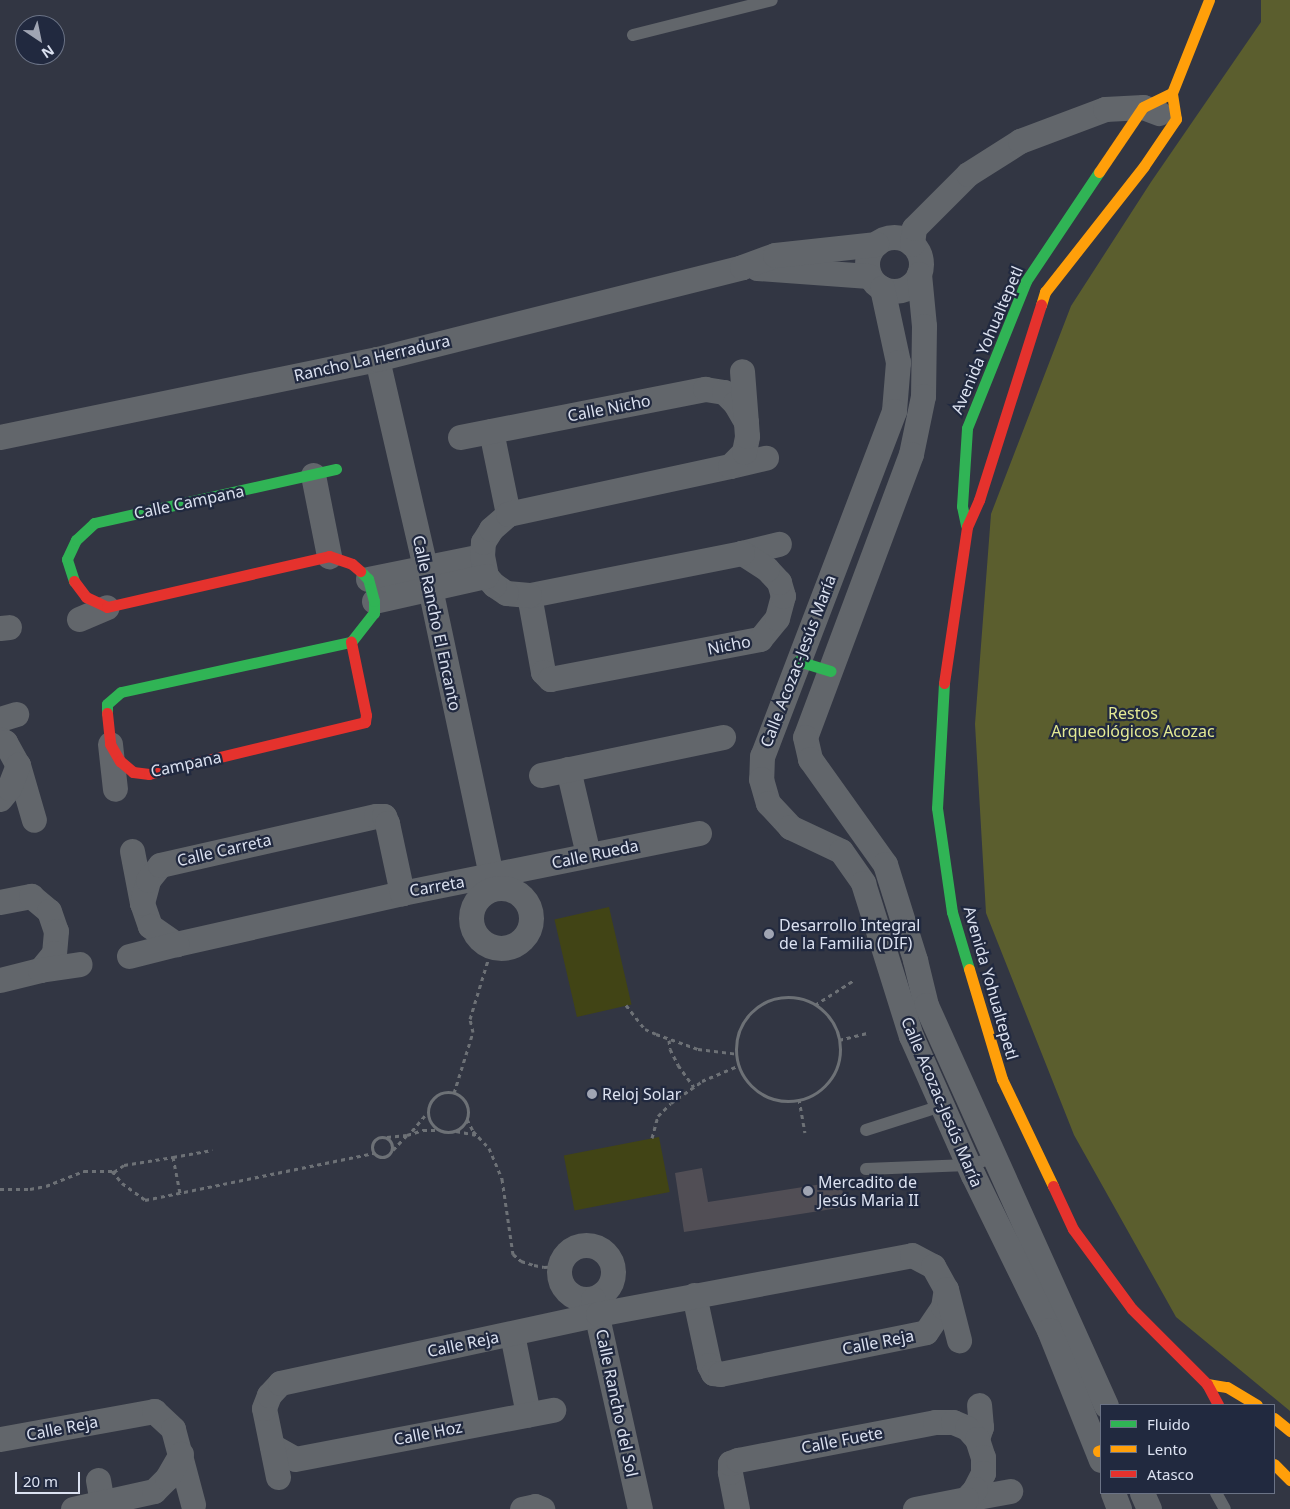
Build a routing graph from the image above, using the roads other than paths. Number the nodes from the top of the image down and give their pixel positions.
1 (772, 0) edge
2 (1209, 0) edge
3 (633, 35) dead end
4 (1172, 93) junction
5 (1143, 107) junction
6 (1176, 119) junction
7 (876, 244) junction
8 (912, 244) junction
9 (742, 266) junction
10 (919, 274) junction
11 (1026, 281) junction
12 (875, 282) junction
13 (1046, 292) junction
14 (377, 359) junction
15 (742, 371) dead end
16 (746, 422) junction
17 (491, 431) junction
18 (0, 437) edge
19 (460, 437) dead end
20 (766, 458) dead end
21 (730, 466) junction
22 (325, 472) joint
23 (508, 514) junction
24 (967, 527) junction
25 (779, 544) dead end
26 (742, 553) junction
27 (329, 556) junction
28 (484, 566) junction
29 (428, 579) junction
30 (371, 589) junction
31 (529, 595) junction
32 (107, 607) junction
33 (79, 619) dead end
34 (351, 642) junction
35 (798, 661) junction
36 (830, 671) junction
37 (723, 737) dead end
38 (0, 739) edge
39 (110, 744) junction
40 (18, 765) junction
41 (568, 769) junction
42 (542, 775) dead end
43 (115, 789) dead end
44 (0, 799) edge
45 (384, 816) joint
46 (34, 820) dead end
47 (699, 833) dead end
48 (132, 850) dead end
49 (588, 854) junction
50 (492, 882) junction
51 (402, 893) junction
52 (0, 902) edge
53 (142, 903) junction
54 (176, 944) junction
55 (129, 956) dead end
56 (80, 964) dead end
57 (40, 970) junction
58 (0, 980) edge
59 (942, 1106) junction
60 (866, 1130) dead end
61 (996, 1158) junction
62 (968, 1165) junction
63 (866, 1169) dead end
64 (946, 1289) junction
65 (694, 1295) junction
66 (595, 1306) junction
67 (512, 1334) junction
68 (960, 1340) dead end
69 (1207, 1384) junction
70 (1106, 1404) edge
71 (1217, 1404) edge
72 (1254, 1404) edge
73 (979, 1405) dead end
74 (554, 1410) dead end
75 (528, 1414) junction
76 (1275, 1419) edge
77 (1290, 1431) edge
78 (269, 1436) junction
79 (0, 1439) edge
80 (980, 1448) junction
81 (181, 1454) junction
82 (1100, 1454) edge
83 (1290, 1461) edge
84 (1282, 1472) edge
85 (278, 1477) dead end
86 (1010, 1491) dead end
87 (1113, 1494) edge
88 (1142, 1494) edge
89 (1217, 1494) edge
90 (951, 1495) junction
91 (193, 1504) dead end
92 (73, 1509) edge
93 (522, 1509) edge
94 (542, 1509) edge
95 (640, 1509) edge
96 (737, 1509) edge
97 (915, 1509) edge
98 (1119, 1509) edge
99 (1149, 1509) edge
100 (1225, 1509) edge

1 - 3 lane
2 - 4 main road
4 - 5 main road
4 - 6 main road
5 - 6 street
5 - 8 street
5 - 11 main road, Avenida Yohualtepetl
6 - 13 main road, Avenida Yohualtepetl
7 - 8 street
7 - 9 street, Rancho La Herradura
7 - 12 street
8 - 10 street
9 - 12 street, Rancho La Herradura
9 - 14 street, Rancho La Herradura
10 - 12 street
10 - 36 street, Calle Acozac-Jesús María
11 - 13 main road
11 - 24 main road, Avenida Yohualtepetl
12 - 35 street, Calle Acozac-Jesús María
13 - 24 main road, Avenida Yohualtepetl
14 - 18 street, Rancho La Herradura
14 - 29 street, Calle Rancho El Encanto
15 - 16 street
16 - 17 street, Calle Nicho
16 - 21 street
17 - 19 street, Calle Nicho
17 - 23 street
20 - 21 street
21 - 23 street
22 - 27 street, Calle Campana
22 - 32 main road, Calle Campana
23 - 28 street
24 - 69 main road, Avenida Yohualtepetl
25 - 26 street
26 - 31 street
26 - 31 street, Nicho
27 - 30 main road
27 - 32 main road
28 - 29 street
28 - 31 street
29 - 30 street
29 - 50 street, Calle Rancho El Encanto
30 - 34 main road
32 - 33 street
34 - 39 main road, Campana
34 - 39 main road, Campana
35 - 36 main road
35 - 59 street, Calle Acozac-Jesús María
36 - 61 street, Calle Acozac-Jesús María
37 - 41 street
38 - 40 street
39 - 43 street
40 - 44 street
40 - 46 street
41 - 42 street
41 - 49 street
45 - 51 street, Carreta
45 - 53 street, Calle Carreta
47 - 49 street, Calle Rueda
48 - 53 street
49 - 50 street, Calle Rueda
50 - 50 street
50 - 51 street, Carreta
51 - 54 street
52 - 57 street
53 - 54 street
54 - 55 street
56 - 57 street
57 - 58 street
59 - 60 lane
59 - 62 street, Calle Acozac-Jesús María
61 - 62 lane
61 - 70 street, Calle Acozac-Jesús María
62 - 63 lane
62 - 82 street, Calle Acozac-Jesús María
64 - 65 street, Calle Reja
64 - 65 street, Calle Reja
64 - 68 street, Calle Reja
65 - 66 street, Calle Reja
66 - 66 street
66 - 67 street, Calle Reja
66 - 95 street, Calle Rancho del Sol
67 - 75 street
67 - 78 street, Calle Reja
69 - 71 main road, Avenida Yohualtepetl
69 - 72 main road
73 - 80 street
74 - 75 street, Calle Hoz
75 - 78 street, Calle Hoz
76 - 77 main road
78 - 85 street, Calle Reja
79 - 81 street, Calle Reja
80 - 90 street
80 - 96 street, Calle Fuete
81 - 91 street
81 - 92 street
83 - 84 main road
86 - 90 street
87 - 98 street
88 - 99 street
89 - 100 lane
90 - 97 street
93 - 94 street

